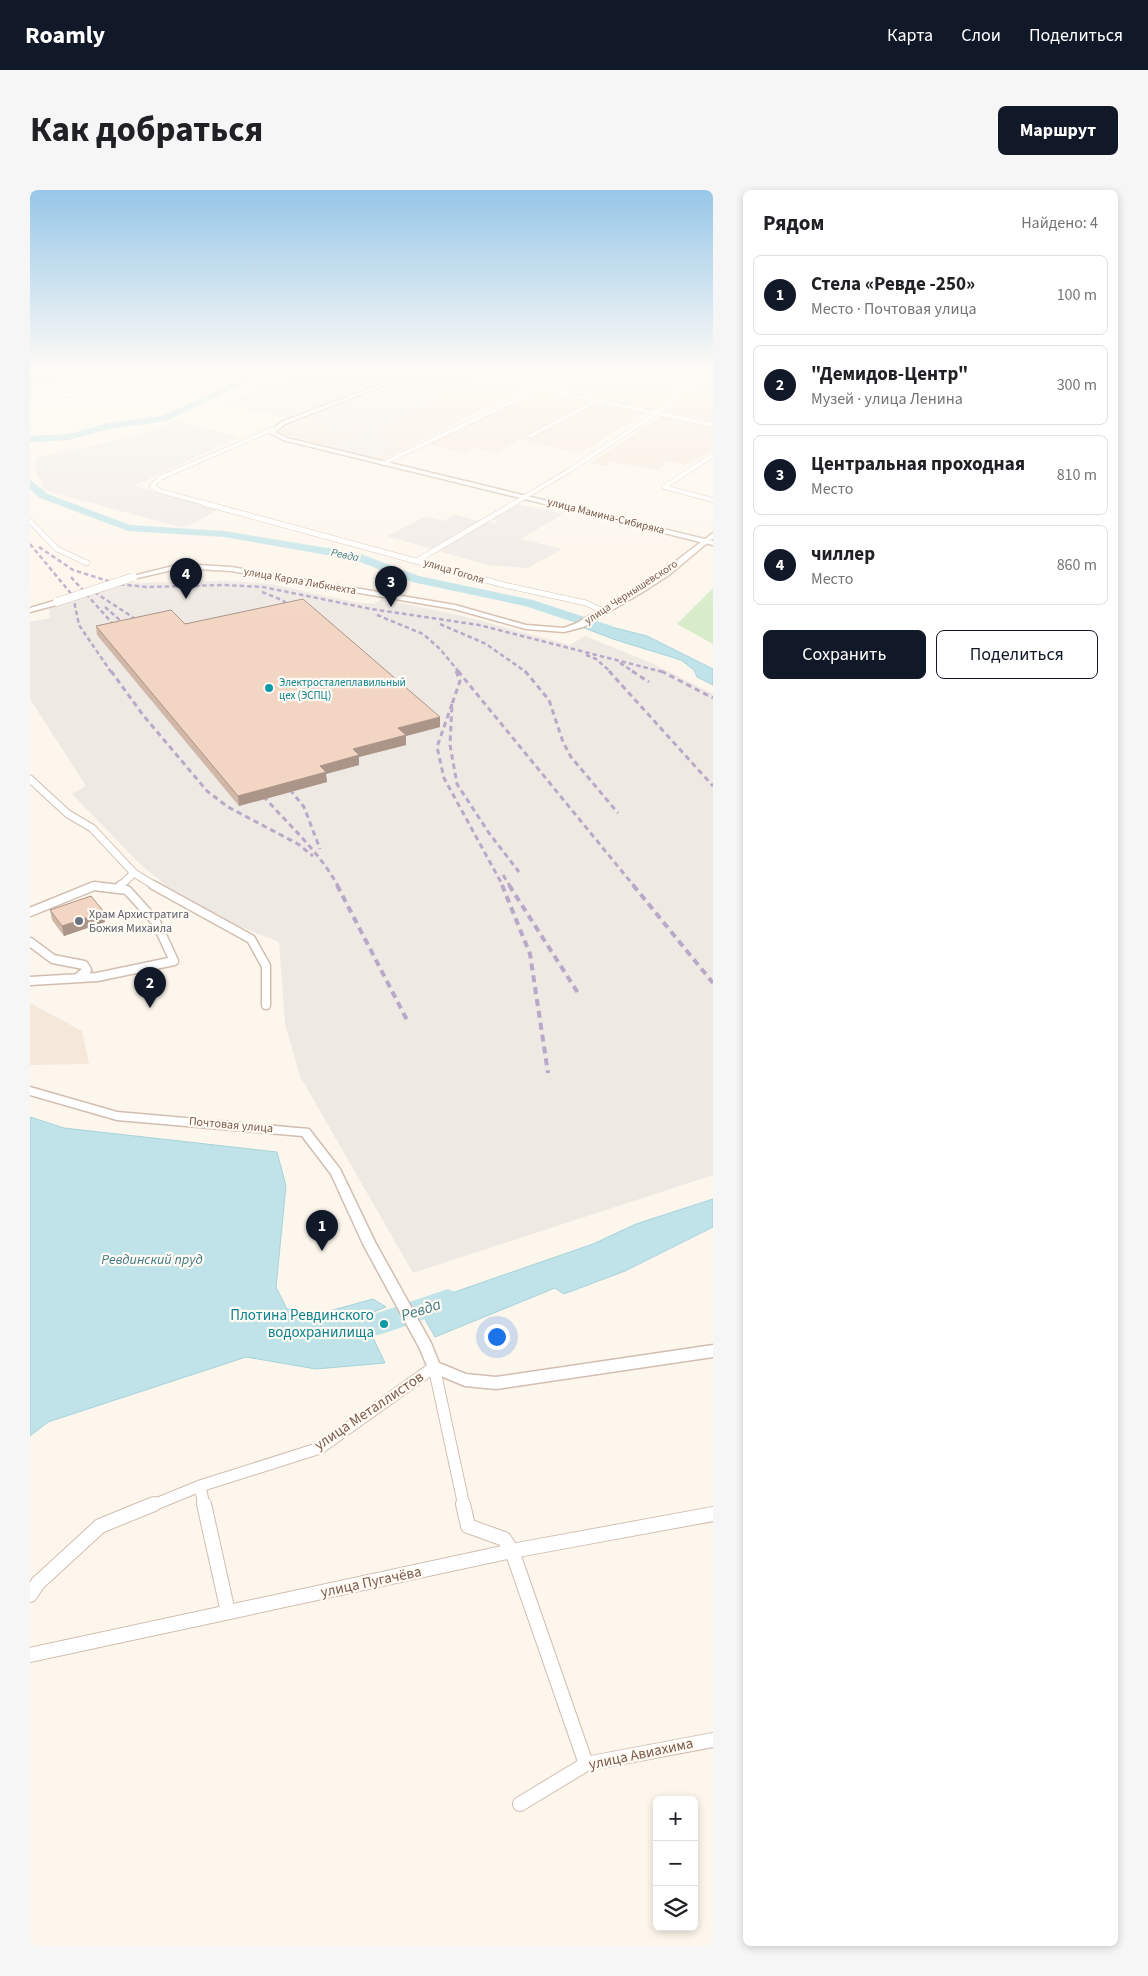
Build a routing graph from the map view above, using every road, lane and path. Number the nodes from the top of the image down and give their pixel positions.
1 (215, 453) edge
2 (343, 453) edge
3 (405, 453) edge
4 (594, 453) edge
5 (713, 455) edge
6 (384, 463) junction
7 (527, 497) junction
8 (713, 500) edge
9 (30, 521) edge
10 (713, 535) edge
11 (709, 542) edge
12 (418, 560) junction
13 (87, 563) dead end
14 (32, 608) edge
15 (601, 613) junction
16 (572, 629) joint
17 (30, 779) edge
18 (134, 873) junction
19 (117, 889) junction
20 (30, 912) edge
21 (30, 942) edge
22 (77, 978) junction
23 (30, 981) edge
24 (266, 1005) dead end
25 (30, 1091) edge
26 (713, 1351) edge
27 (434, 1367) junction
28 (200, 1486) junction
29 (713, 1514) edge
30 (512, 1551) junction
31 (30, 1595) edge
32 (228, 1612) junction
33 (30, 1656) edge
34 (713, 1740) edge
35 (586, 1764) junction
36 (520, 1804) dead end

1 - 12 street, улица Гоголя
2 - 6 street, улица Мамина-Сибиряка
3 - 6 street
4 - 7 street
5 - 8 street
6 - 7 street, улица Мамина-Сибиряка
7 - 11 street, улица Мамина-Сибиряка
7 - 12 street
9 - 13 street
10 - 11 main road, улица Чернышевского
11 - 15 main road, улица Чернышевского
12 - 15 street, улица Гоголя
14 - 16 main road, улица Карла Либкнехта, bridge
15 - 16 main road, улица Чернышевского
17 - 18 street
18 - 19 street
18 - 24 street
19 - 20 street
19 - 22 street
21 - 22 street
22 - 23 street
25 - 27 street, Почтовая улица
26 - 27 street, улица Металлистов
27 - 28 street, улица Металлистов
27 - 30 street
28 - 31 street, улица Металлистов
28 - 32 street
29 - 30 street, улица Пугачёва
30 - 32 street, улица Пугачёва
30 - 35 street
32 - 33 street, улица Пугачёва
34 - 35 street, улица Авиахима
35 - 36 street, улица Авиахима

